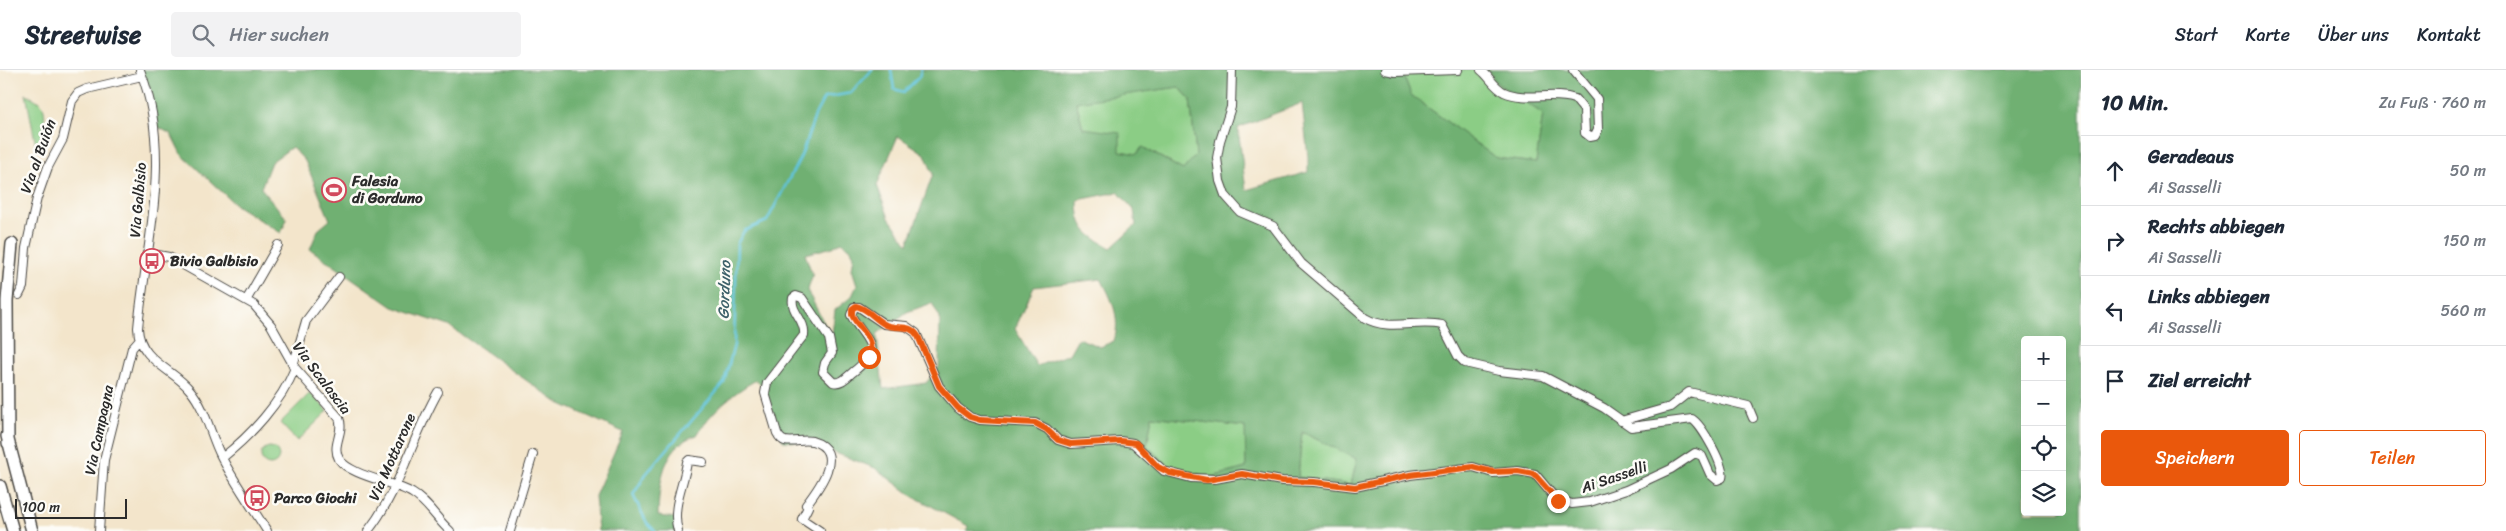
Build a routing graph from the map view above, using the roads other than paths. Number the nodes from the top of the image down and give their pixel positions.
1 (1232, 70) edge
2 (1385, 70) edge
3 (1458, 70) edge
4 (1481, 70) edge
5 (1574, 70) edge
6 (141, 73) edge
7 (12, 244) dead end
8 (278, 245) dead end
9 (147, 253) junction
10 (339, 276) dead end
11 (19, 295) dead end
12 (247, 299) junction
13 (140, 340) junction
14 (294, 367) junction
15 (438, 392) dead end
16 (0, 400) edge
17 (1753, 418) dead end
18 (1621, 421) junction
19 (8, 443) junction
20 (533, 454) dead end
21 (222, 458) junction
22 (702, 462) dead end
23 (0, 486) edge
24 (397, 486) junction
25 (14, 531) edge
26 (32, 531) edge
27 (99, 531) edge
28 (267, 531) edge
29 (368, 531) edge
30 (450, 531) edge
31 (510, 531) edge
32 (678, 531) edge
33 (820, 531) edge

1 - 18 street
2 - 3 street
4 - 5 street
6 - 9 street, Via Galbisio
6 - 11 street, Via al Buión
7 - 19 highway
8 - 12 street
9 - 12 street, Via Scalascia
9 - 13 street, Via Galbisio
10 - 14 street
12 - 14 street, Via Scalascia
13 - 21 street
13 - 27 street, Via Campagna
14 - 21 street
14 - 24 street, Via Scalascia
15 - 24 street, Via Mottarone
16 - 19 highway
17 - 18 street
18 - 33 street, Ai Sasselli
19 - 26 highway
20 - 31 street
21 - 28 street
22 - 32 street
23 - 25 highway
24 - 29 street, Via Mottarone
24 - 30 street, Via Scalascia

